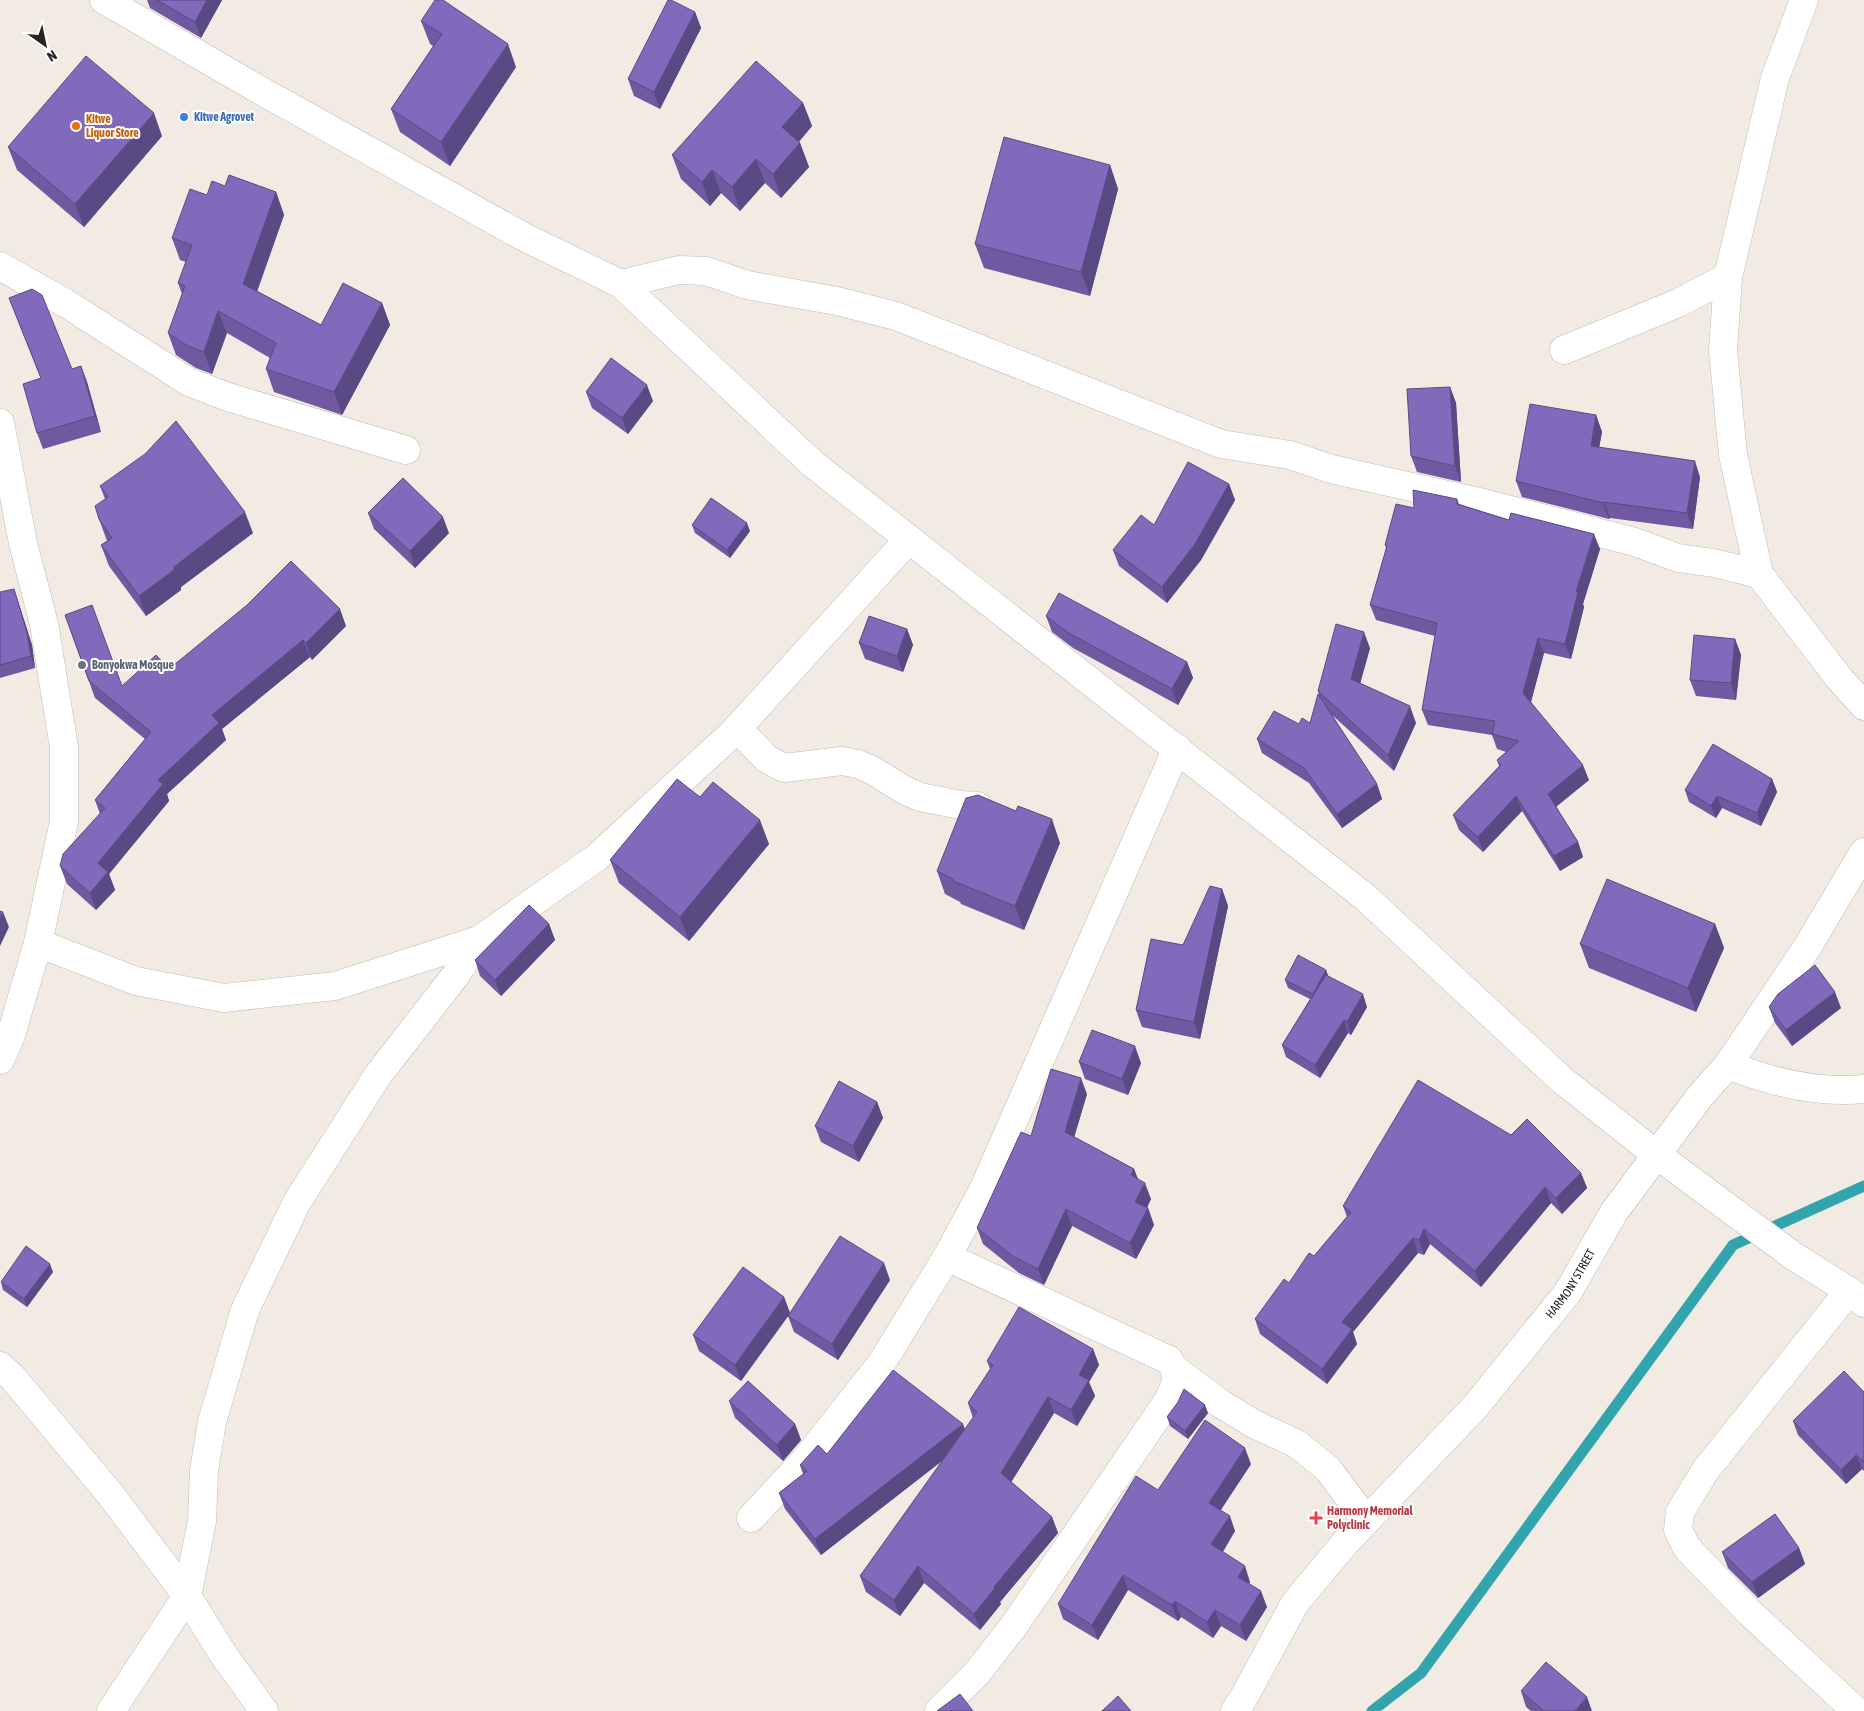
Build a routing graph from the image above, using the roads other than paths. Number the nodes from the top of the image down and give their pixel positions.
1 (104, 0) edge
2 (1804, 0) edge
3 (0, 266) edge
4 (1728, 277) junction
5 (621, 284) junction
6 (1564, 350) dead end
7 (0, 424) edge
8 (406, 450) dead end
9 (909, 539) junction
10 (1759, 574) junction
11 (1864, 706) edge
12 (737, 728) junction
13 (1177, 748) junction
14 (978, 806) edge
15 (1864, 852) edge
16 (479, 940) junction
17 (38, 943) junction
18 (0, 1060) edge
19 (1728, 1065) junction
20 (1864, 1089) edge
21 (1657, 1155) junction
22 (947, 1257) junction
23 (1856, 1297) edge
24 (0, 1366) edge
25 (1176, 1370) junction
26 (751, 1518) dead end
27 (1366, 1520) junction
28 (187, 1596) junction
29 (111, 1711) edge
30 (264, 1711) edge
31 (939, 1711) edge
32 (1235, 1711) edge
33 (1856, 1711) edge

1 - 5 street
2 - 4 street
3 - 8 street
4 - 6 street
4 - 10 street
5 - 9 street
5 - 10 street
7 - 17 street
9 - 12 street
9 - 13 street
10 - 11 street
12 - 14 street
12 - 16 street
13 - 21 street
13 - 22 street
15 - 19 street, HARMONY STREET
16 - 17 street
16 - 28 street
17 - 18 street
19 - 20 street
19 - 21 street, HARMONY STREET
21 - 23 street
21 - 27 street, HARMONY STREET
22 - 25 street
22 - 26 street
23 - 33 street
24 - 28 street
25 - 27 street
25 - 31 street
27 - 32 street, HARMONY STREET
28 - 29 street
28 - 30 street

